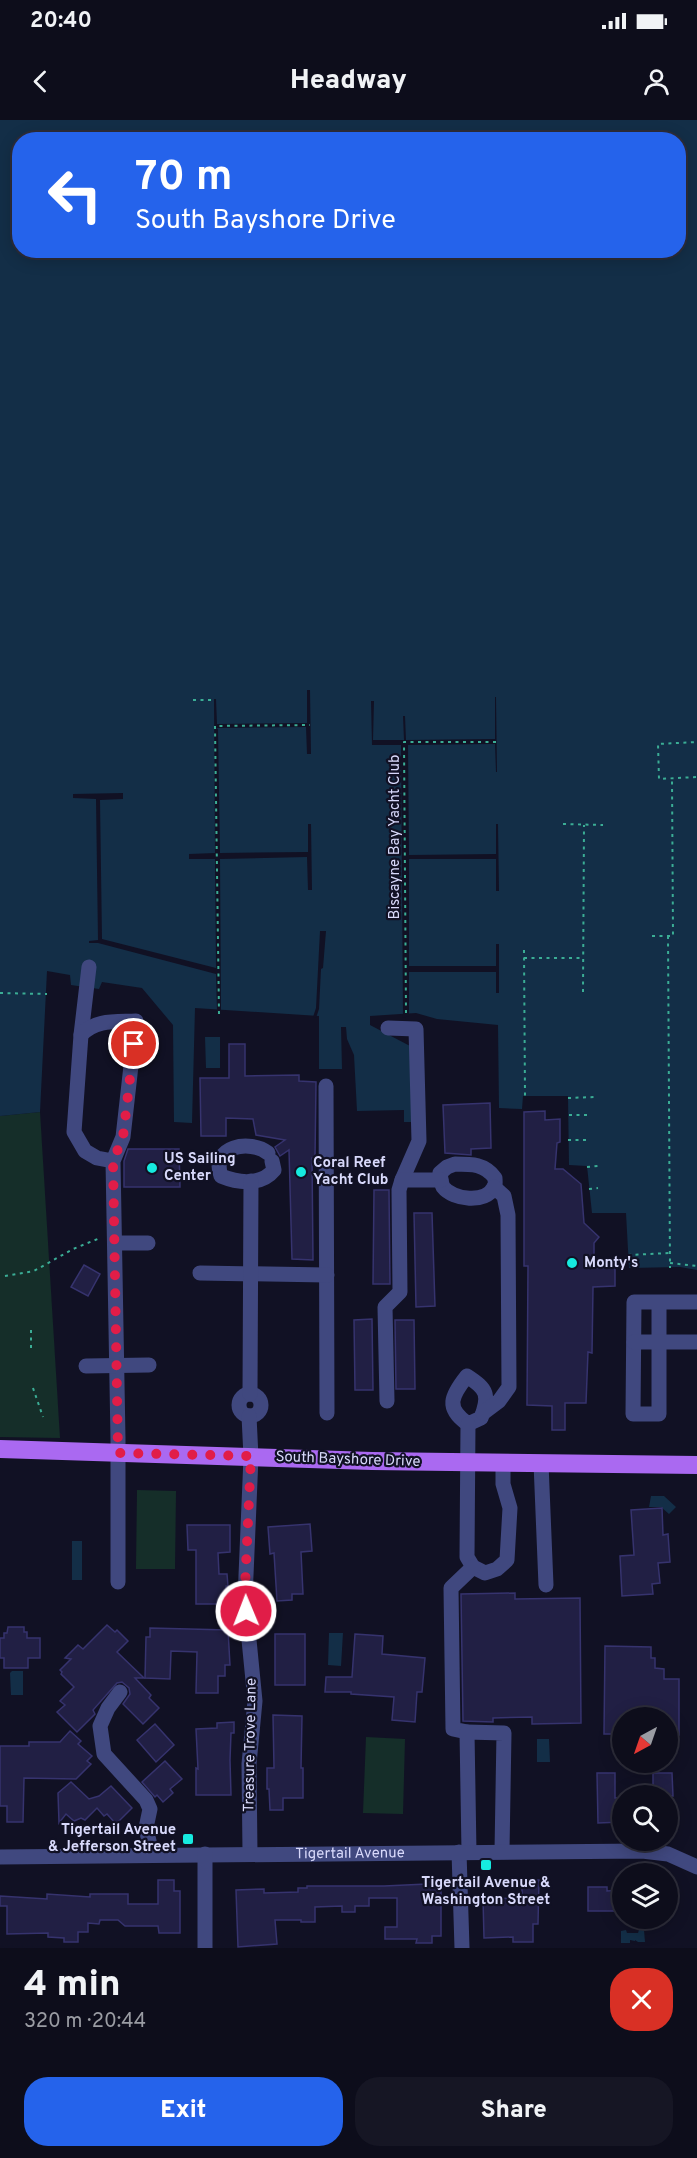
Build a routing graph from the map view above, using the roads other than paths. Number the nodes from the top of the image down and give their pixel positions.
1 (89, 967) dead end
2 (388, 1028) dead end
3 (81, 1035) junction
4 (326, 1086) dead end
5 (113, 1161) junction
6 (402, 1180) junction
7 (441, 1180) junction
8 (251, 1181) junction
9 (494, 1187) junction
10 (115, 1239) junction
11 (148, 1244) dead end
12 (200, 1273) dead end
13 (251, 1274) junction
14 (327, 1275) junction
15 (659, 1302) junction
16 (697, 1302) edge
17 (634, 1342) junction
18 (659, 1342) junction
19 (697, 1342) edge
20 (117, 1365) junction
21 (149, 1365) dead end
22 (86, 1366) dead end
23 (387, 1401) dead end
24 (327, 1413) dead end
25 (483, 1413) junction
26 (468, 1424) junction
27 (0, 1449) edge
28 (118, 1453) junction
29 (251, 1456) junction
30 (469, 1463) junction
31 (503, 1463) junction
32 (541, 1463) junction
33 (697, 1464) edge
34 (473, 1567) junction
35 (118, 1582) dead end
36 (546, 1585) dead end
37 (120, 1692) dead end
38 (467, 1732) junction
39 (502, 1851) junction
40 (464, 1852) junction
41 (152, 1854) junction
42 (205, 1854) junction
43 (250, 1854) junction
44 (0, 1857) edge
45 (697, 1867) edge
46 (205, 1948) edge
47 (462, 1948) edge

1 - 3 street
2 - 6 street
3 - 5 street
3 - 5 street
4 - 14 street
5 - 10 street
6 - 7 street
6 - 23 street
7 - 9 street
7 - 9 street
8 - 8 street
8 - 13 street
9 - 25 street
10 - 11 street
10 - 20 street
12 - 13 street
13 - 14 street
13 - 29 street, Treasure Trove Lane
14 - 24 street
15 - 16 street
15 - 17 street
15 - 18 street
17 - 18 street
17 - 18 street
18 - 19 street
20 - 21 street
20 - 22 street
20 - 28 street
25 - 26 street
25 - 26 street
26 - 30 street
27 - 28 main road, South Bayshore Drive
28 - 29 main road, South Bayshore Drive
28 - 35 street
29 - 30 main road, South Bayshore Drive
29 - 43 street, Treasure Trove Lane
30 - 31 main road, South Bayshore Drive
30 - 34 street
31 - 32 main road, South Bayshore Drive
31 - 34 street
32 - 33 main road, South Bayshore Drive
32 - 36 street
34 - 38 street
37 - 41 street
38 - 39 street
38 - 40 street
39 - 40 street, Tigertail Avenue
39 - 45 street, Tigertail Avenue
40 - 43 street, Tigertail Avenue
40 - 47 street
41 - 42 street, Tigertail Avenue
41 - 44 street, Tigertail Avenue
42 - 43 street, Tigertail Avenue
42 - 46 street

